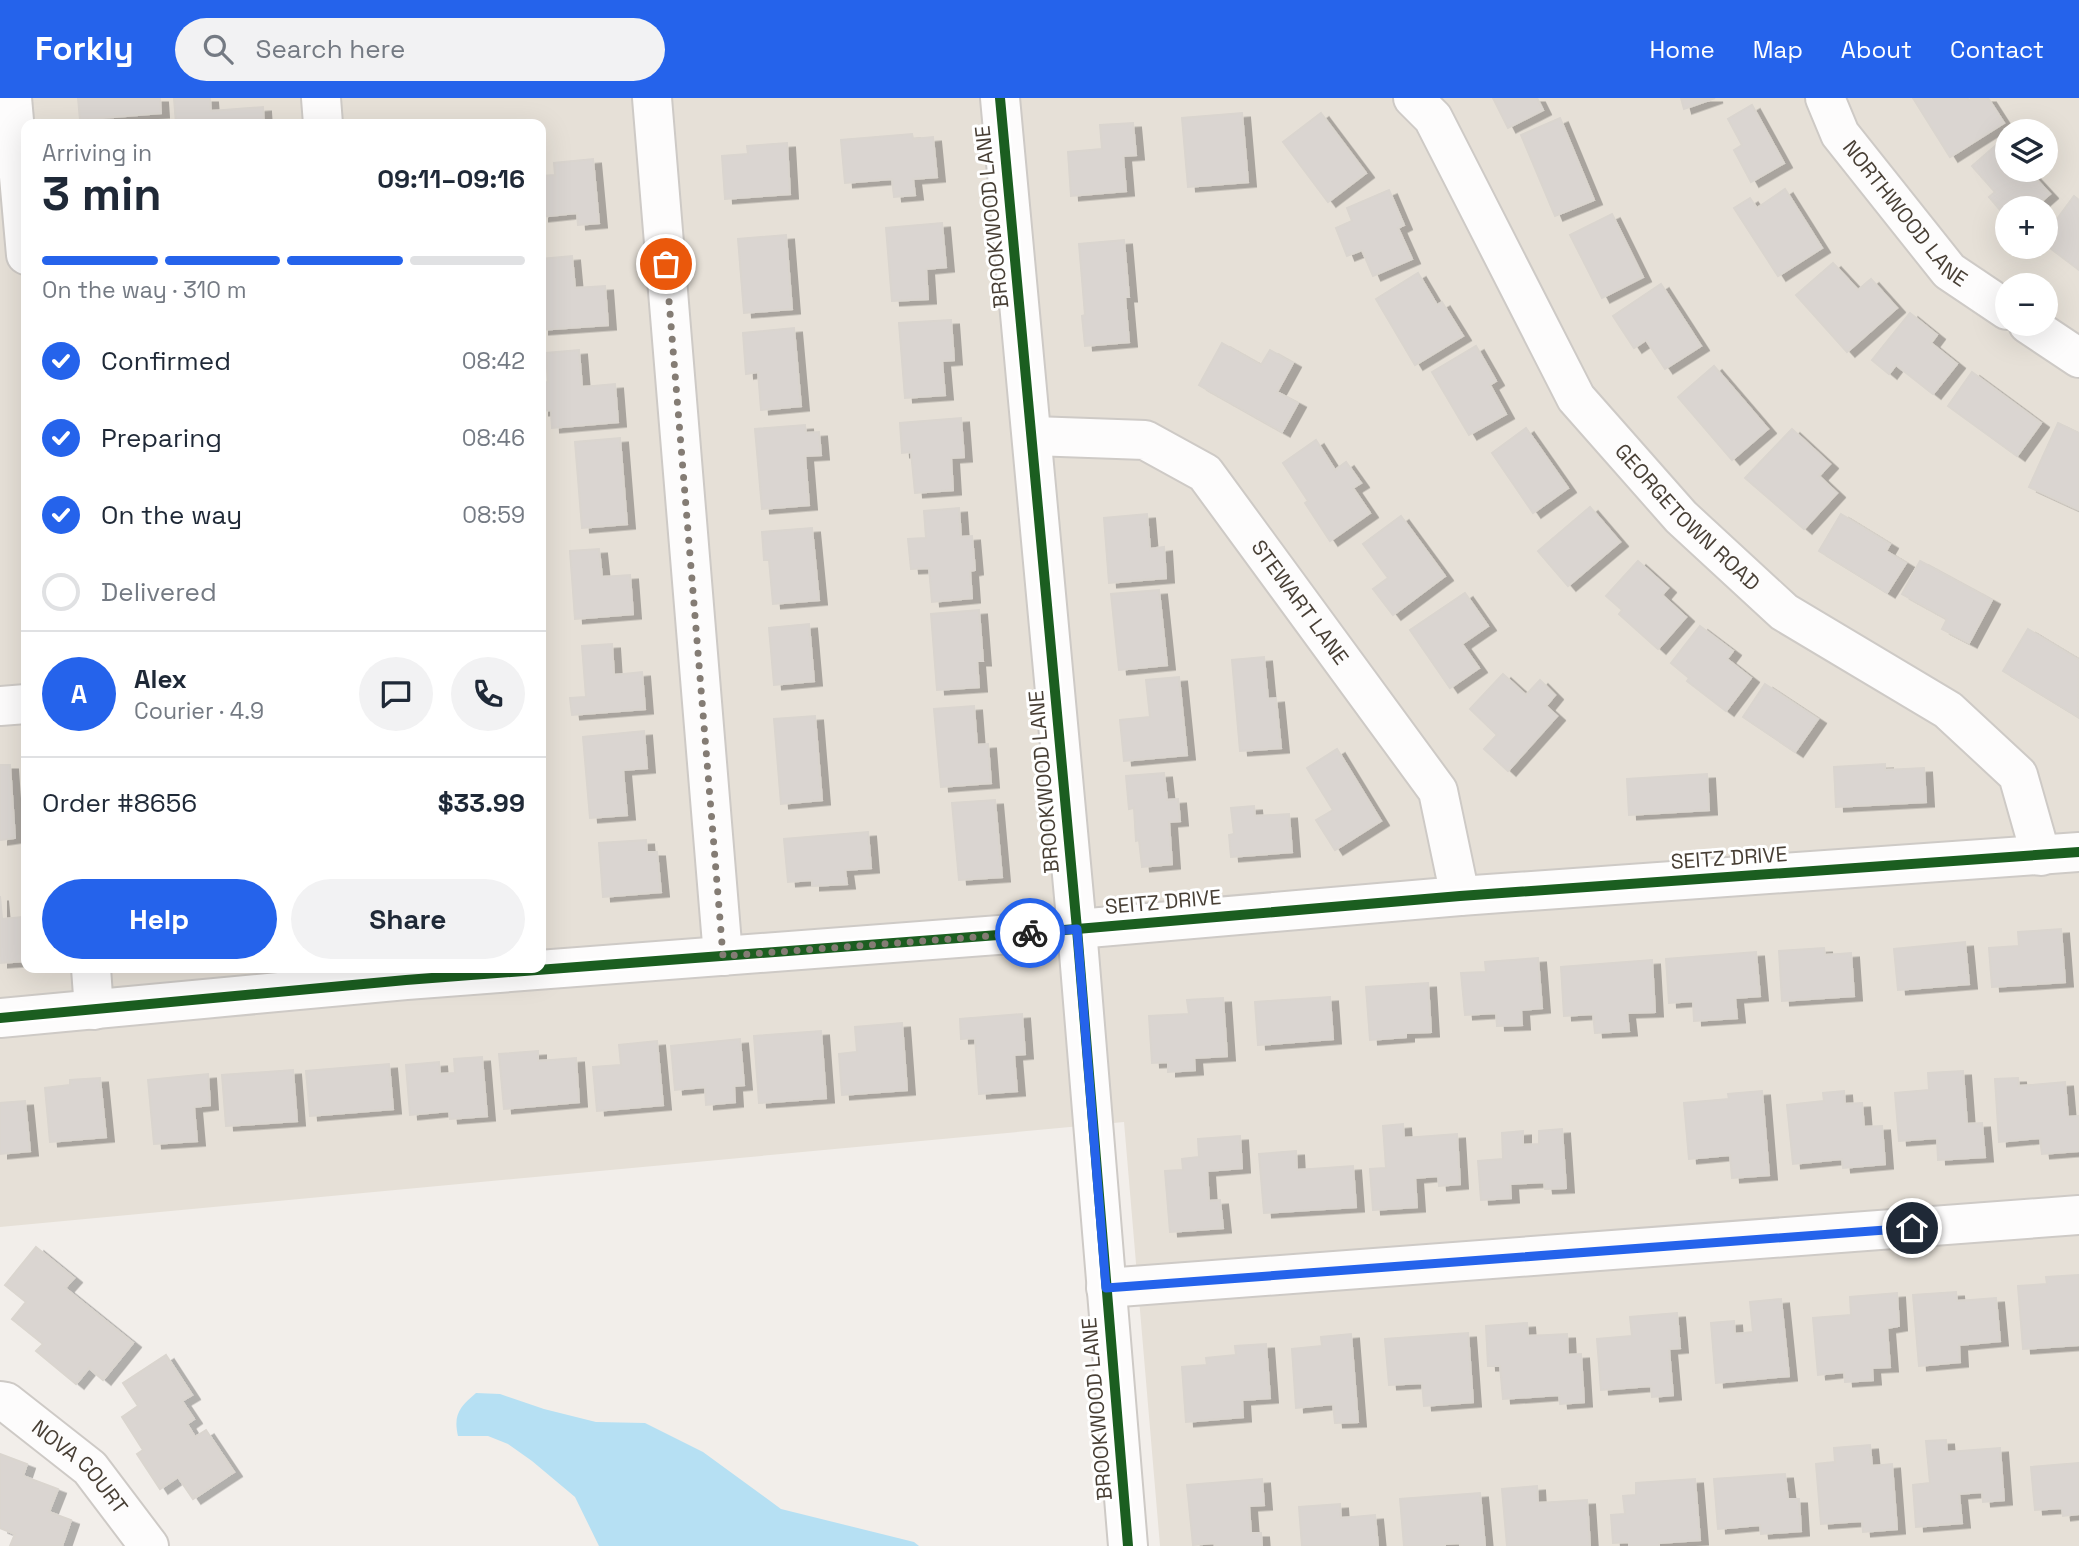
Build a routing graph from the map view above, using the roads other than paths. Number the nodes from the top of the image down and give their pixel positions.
1 (12, 98) edge
2 (321, 98) edge
3 (652, 98) edge
4 (1000, 98) edge
5 (1413, 98) edge
6 (1825, 98) edge
7 (323, 119) edge
8 (21, 199) edge
9 (1995, 302) edge
10 (2046, 336) edge
11 (2079, 358) edge
12 (1033, 436) junction
13 (21, 704) edge
14 (0, 706) edge
15 (2079, 852) edge
16 (2041, 856) junction
17 (1460, 896) junction
18 (1077, 929) junction
19 (723, 956) junction
20 (546, 966) edge
21 (90, 973) edge
22 (423, 973) edge
23 (405, 974) edge
24 (94, 1010) junction
25 (0, 1018) edge
26 (2079, 1215) edge
27 (1106, 1288) junction
28 (0, 1401) edge
29 (149, 1546) edge
30 (1128, 1546) edge

1 - 8 street
2 - 7 street
3 - 19 street
4 - 12 street, BROOKWOOD LANE
5 - 16 street, GEORGETOWN ROAD
6 - 9 street, NORTHWOOD LANE
10 - 11 street
12 - 17 street, STEWART LANE
12 - 18 street, BROOKWOOD LANE
13 - 14 street
15 - 16 street, SEITZ DRIVE
16 - 17 street, SEITZ DRIVE
17 - 18 street, SEITZ DRIVE
18 - 19 street, SEITZ DRIVE
18 - 27 street, BROOKWOOD LANE
19 - 20 street, SEITZ DRIVE
21 - 24 street
22 - 23 street, SEITZ DRIVE
23 - 24 street, SEITZ DRIVE
24 - 25 street, SEITZ DRIVE
26 - 27 street
27 - 30 street, BROOKWOOD LANE
28 - 29 street, NOVA COURT

